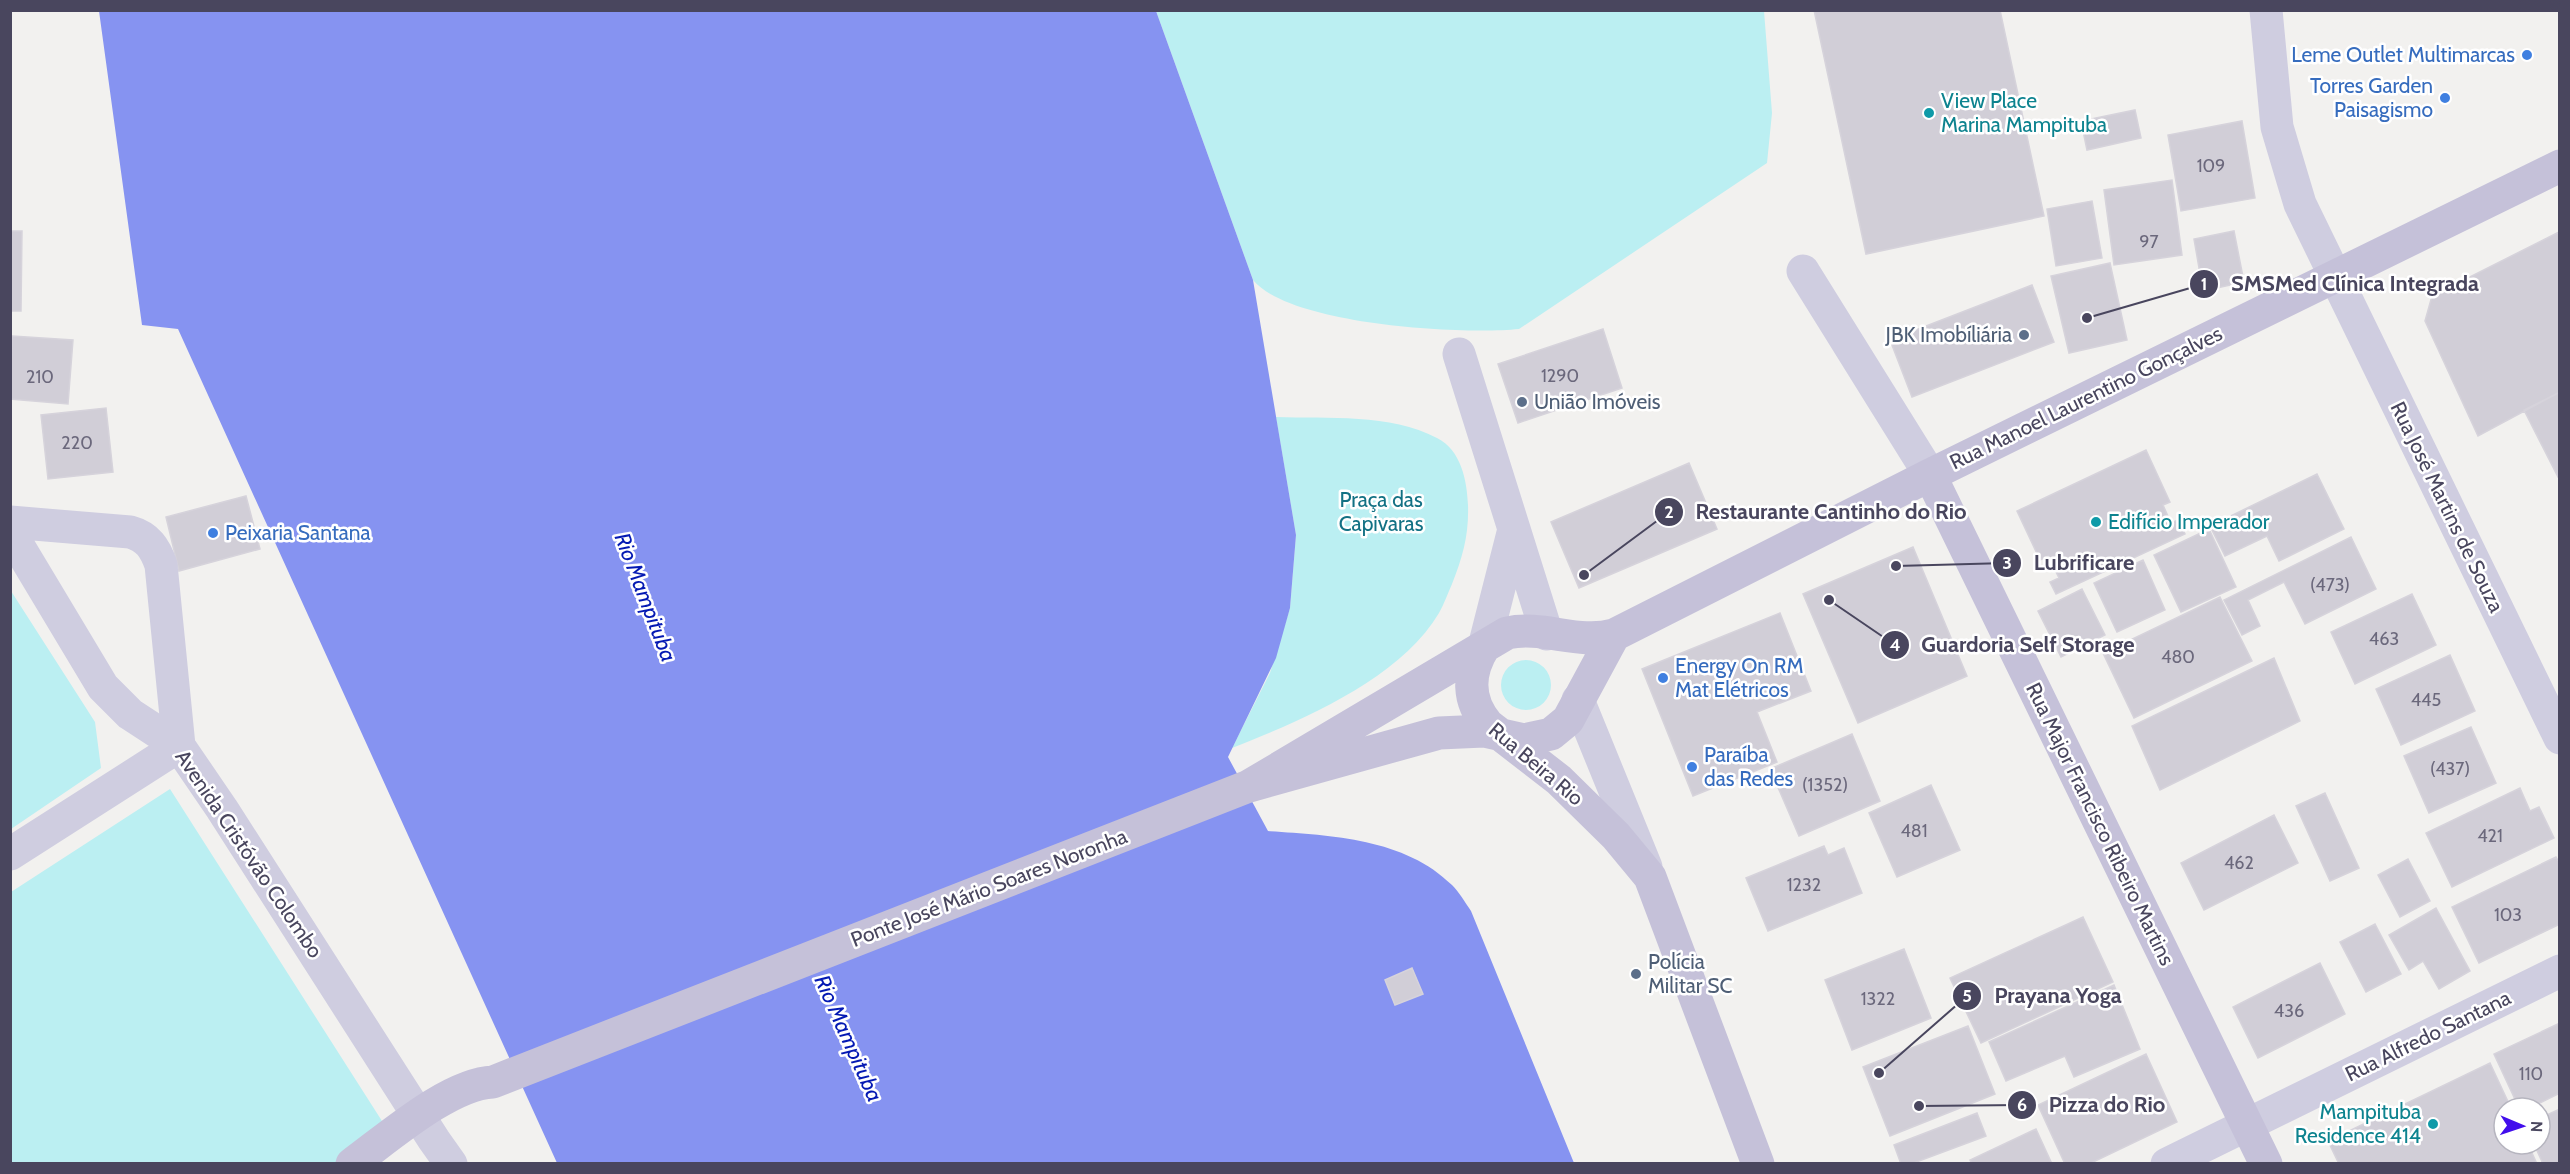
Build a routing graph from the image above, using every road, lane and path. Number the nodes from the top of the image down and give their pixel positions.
1 (2266, 10) edge
2 (2559, 166) edge
3 (1803, 271) dead end
4 (2335, 276) junction
5 (1459, 354) dead end
6 (1930, 475) junction
7 (10, 522) edge
8 (1514, 529) junction
9 (10, 532) edge
10 (1547, 634) junction
11 (1614, 634) junction
12 (1484, 647) junction
13 (1578, 700) junction
14 (1498, 732) junction
15 (2559, 738) edge
16 (179, 747) junction
17 (1249, 786) junction
18 (10, 854) edge
19 (1650, 877) junction
20 (2559, 971) edge
21 (419, 1117) junction
22 (2247, 1124) junction
23 (352, 1164) edge
24 (451, 1164) edge
25 (1758, 1164) edge
26 (2167, 1164) edge
27 (2266, 1164) edge

1 - 4 street, Rua José Martins de Souza
2 - 4 main road, Rua Manoel Laurentino Gonçalves
3 - 6 street, Rua Major Francisco Ribeiro Martins
4 - 6 main road, Rua Manoel Laurentino Gonçalves
4 - 15 street, Rua José Martins de Souza
5 - 8 street
6 - 11 main road, Rua Manoel Laurentino Gonçalves
6 - 22 main road, Rua Major Francisco Ribeiro Martins
7 - 16 street
8 - 10 street
8 - 12 street, Rua Beira Rio
9 - 16 street, Avenida Cristóvão Colombo
10 - 11 main road, Rua Manoel Laurentino Gonçalves
10 - 12 main road, Rua Manoel Laurentino Gonçalves
10 - 13 main road, Rua Beira Rio
11 - 13 main road
12 - 14 main road, Rua Beira Rio
12 - 17 main road, Rua Manoel Laurentino Gonçalves
13 - 14 main road
13 - 19 street, Rua Beira Rio
14 - 17 main road
14 - 19 main road, Rua Beira Rio
16 - 18 street
16 - 21 street, Avenida Cristóvão Colombo
17 - 21 main road, Ponte José Mário Soares Noronha
19 - 25 main road, Rua Beira Rio
20 - 22 street, Rua Alfredo Santana
21 - 23 main road, Ponte José Mário Soares Noronha
21 - 24 street, Avenida Cristóvão Colombo
22 - 26 street, Rua Alfredo Santana
22 - 27 main road, Rua Major Francisco Ribeiro Martins

